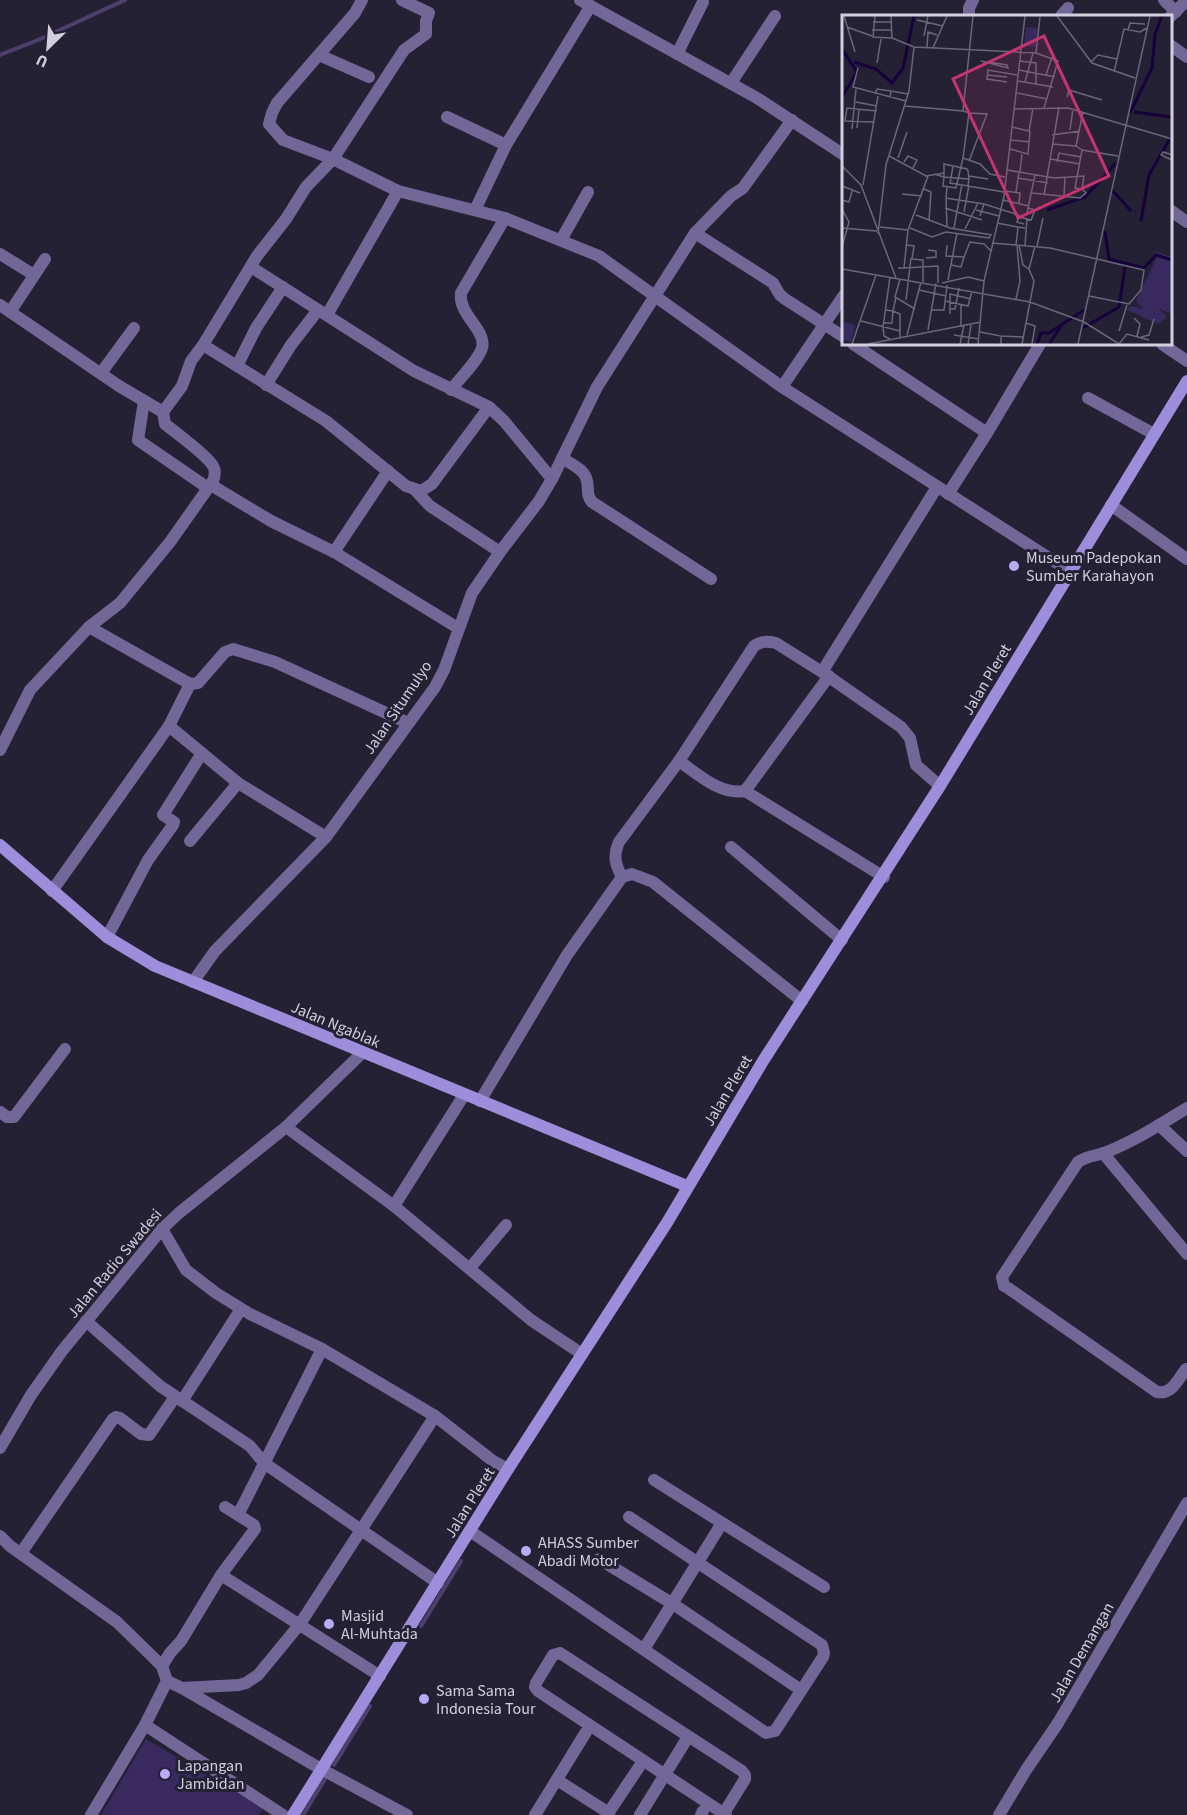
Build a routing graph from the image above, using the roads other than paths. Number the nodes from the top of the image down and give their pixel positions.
1 (362, 0) edge
2 (402, 0) edge
3 (973, 0) edge
4 (1164, 0) edge
5 (1187, 0) edge
6 (703, 2) dead end
7 (585, 4) edge
8 (1173, 14) edge
9 (969, 15) edge
10 (775, 16) dead end
11 (1172, 46) edge
12 (677, 54) junction
13 (319, 55) junction
14 (1187, 57) edge
15 (369, 77) dead end
16 (731, 83) junction
17 (447, 117) dead end
18 (792, 120) junction
19 (506, 145) junction
20 (842, 154) edge
21 (333, 159) junction
22 (398, 191) junction
23 (588, 192) dead end
24 (475, 210) junction
25 (1172, 211) edge
26 (505, 218) junction
27 (1186, 219) edge
28 (695, 233) junction
29 (561, 240) junction
30 (0, 254) edge
31 (45, 259) dead end
32 (251, 267) junction
33 (33, 275) junction
34 (283, 287) junction
35 (655, 296) junction
36 (842, 297) edge
37 (5, 308) edge
38 (322, 312) junction
39 (824, 324) junction
40 (134, 328) dead end
41 (842, 336) edge
42 (203, 345) junction
43 (855, 345) edge
44 (1039, 345) edge
45 (1163, 345) edge
46 (1187, 361) edge
47 (237, 366) junction
48 (101, 373) junction
49 (1187, 381) edge
50 (267, 385) junction
51 (782, 387) junction
52 (451, 390) junction
53 (1088, 398) dead end
54 (144, 401) junction
55 (489, 407) junction
56 (163, 412) junction
57 (987, 433) junction
58 (1154, 434) junction
59 (562, 458) junction
60 (388, 471) junction
61 (552, 479) junction
62 (209, 486) junction
63 (414, 489) junction
64 (942, 490) junction
65 (1111, 505) junction
66 (334, 552) junction
67 (500, 552) junction
68 (1187, 559) edge
69 (1071, 572) junction
70 (711, 579) dead end
71 (89, 627) junction
72 (458, 628) junction
73 (825, 674) junction
74 (190, 684) junction
75 (408, 723) junction
76 (169, 726) junction
77 (0, 750) edge
78 (202, 753) junction
79 (679, 761) junction
80 (238, 783) junction
81 (940, 786) junction
82 (745, 791) junction
83 (326, 837) junction
84 (189, 842) dead end
85 (0, 845) edge
86 (731, 847) dead end
87 (622, 877) junction
88 (884, 877) junction
89 (52, 891) junction
90 (107, 937) junction
91 (842, 940) junction
92 (193, 982) junction
93 (802, 1001) junction
94 (65, 1049) dead end
95 (362, 1053) junction
96 (464, 1095) junction
97 (480, 1101) junction
98 (1187, 1108) edge
99 (0, 1112) edge
100 (1159, 1125) junction
101 (286, 1126) junction
102 (1187, 1151) edge
103 (1103, 1153) junction
104 (687, 1186) junction
105 (394, 1206) junction
106 (506, 1225) dead end
107 (162, 1229) junction
108 (1185, 1247) edge
109 (470, 1268) junction
110 (241, 1309) junction
111 (86, 1321) junction
112 (322, 1349) junction
113 (581, 1354) junction
114 (1187, 1369) edge
115 (179, 1399) junction
116 (435, 1416) junction
117 (0, 1448) edge
118 (264, 1463) junction
119 (501, 1465) junction
120 (654, 1480) dead end
121 (1187, 1503) edge
122 (225, 1507) dead end
123 (238, 1515) junction
124 (629, 1517) dead end
125 (722, 1523) junction
126 (363, 1530) junction
127 (470, 1531) junction
128 (0, 1536) edge
129 (21, 1553) junction
130 (599, 1559) dead end
131 (698, 1562) junction
132 (221, 1575) junction
133 (437, 1582) junction
134 (824, 1587) dead end
135 (673, 1604) junction
136 (300, 1624) junction
137 (644, 1649) junction
138 (162, 1666) junction
139 (374, 1672) junction
140 (167, 1681) junction
141 (183, 1688) junction
142 (801, 1690) junction
143 (145, 1725) junction
144 (586, 1732) dead end
145 (688, 1737) junction
146 (318, 1767) junction
147 (639, 1767) dead end
148 (665, 1775) junction
149 (557, 1780) junction
150 (608, 1814) edge
151 (725, 1814) edge
152 (91, 1815) edge
153 (283, 1815) edge
154 (293, 1815) edge
155 (407, 1815) edge
156 (535, 1815) edge
157 (640, 1815) edge
158 (999, 1815) edge

1 - 13 street
2 - 21 street
3 - 9 street
4 - 8 street
5 - 8 street
6 - 12 street
7 - 12 street
7 - 19 street
10 - 16 street
11 - 14 street
12 - 16 street
13 - 15 street
13 - 21 street
16 - 18 street
17 - 19 street
18 - 20 street
18 - 28 street, Jalan Situmulyo
19 - 24 street
21 - 22 street
21 - 32 street
22 - 24 street
22 - 38 street
23 - 29 street
24 - 26 street
25 - 27 street
26 - 29 street
26 - 52 street
28 - 35 street, Jalan Situmulyo
28 - 39 street
29 - 35 street
30 - 33 street
31 - 33 street
32 - 34 street
32 - 42 street
33 - 37 street
34 - 38 street
34 - 47 street
35 - 51 street
35 - 59 street, Jalan Situmulyo
36 - 39 street
37 - 48 street
38 - 50 street
38 - 52 street
39 - 41 street
39 - 51 street
40 - 48 street
42 - 47 street
42 - 56 street
43 - 57 street
44 - 57 street
45 - 46 street
47 - 50 street
48 - 54 street
49 - 58 main road, Jalan Pleret
50 - 60 street
51 - 64 street
52 - 55 street
53 - 58 street
54 - 56 street
54 - 62 street
55 - 61 street
55 - 63 street
56 - 62 street
57 - 64 street
58 - 65 main road, Jalan Pleret
59 - 61 street, Jalan Situmulyo
59 - 70 street
60 - 63 street
60 - 66 street
61 - 67 street, Jalan Situmulyo
62 - 66 street
62 - 71 street
63 - 67 street
64 - 69 street
64 - 73 street
65 - 68 street
65 - 69 main road, Jalan Pleret
66 - 72 street
67 - 72 street, Jalan Situmulyo
69 - 81 main road, Jalan Pleret
71 - 74 street
71 - 77 street
72 - 75 street, Jalan Situmulyo
73 - 79 street
73 - 81 street
73 - 82 street
74 - 75 street
74 - 76 street
75 - 83 street, Jalan Situmulyo
76 - 78 street
76 - 89 street
78 - 80 street
78 - 90 street
79 - 82 street
79 - 87 street
80 - 83 street
80 - 84 street
81 - 88 main road, Jalan Pleret
82 - 88 street
83 - 92 street, Jalan Situmulyo
85 - 89 main road, Jalan Ngablak
86 - 91 street
87 - 93 street
87 - 97 street
88 - 91 main road, Jalan Pleret
89 - 90 main road, Jalan Ngablak
90 - 92 main road, Jalan Ngablak
91 - 93 main road, Jalan Pleret
92 - 95 main road, Jalan Ngablak
93 - 104 main road, Jalan Pleret
94 - 99 street
95 - 96 main road, Jalan Ngablak
95 - 101 street, Jalan Radio Swadesi
96 - 97 main road, Jalan Ngablak
96 - 105 street
97 - 104 main road, Jalan Ngablak
98 - 100 street
100 - 102 street
100 - 103 street
101 - 105 street
101 - 107 street, Jalan Radio Swadesi
103 - 108 street
103 - 114 street
104 - 113 main road, Jalan Pleret
105 - 109 street
106 - 109 street
107 - 110 street
107 - 111 street, Jalan Radio Swadesi
109 - 113 street
110 - 112 street
110 - 115 street
111 - 115 street
111 - 117 street, Jalan Radio Swadesi
112 - 116 street
112 - 118 street
113 - 119 main road, Jalan Pleret
115 - 118 street
115 - 129 street
116 - 119 street
116 - 126 street
118 - 123 street
118 - 126 street
119 - 127 main road, Jalan Pleret
120 - 125 street
121 - 158 street, Jalan Demangan
122 - 123 street
123 - 132 street
124 - 131 street
125 - 131 street
125 - 134 street
126 - 133 street
126 - 136 street
127 - 133 main road, Jalan Pleret
127 - 137 street
128 - 129 street
129 - 138 street
130 - 135 street
131 - 135 street
131 - 142 street
132 - 136 street
132 - 138 street
133 - 139 main road, Jalan Pleret
135 - 137 street
135 - 142 street
136 - 139 street
136 - 141 street
137 - 142 street
138 - 140 street
139 - 146 main road, Jalan Pleret
140 - 141 street
140 - 143 street
141 - 146 street
143 - 152 street
143 - 153 street
144 - 149 street
145 - 148 street
145 - 148 street
145 - 151 street
146 - 154 main road, Jalan Pleret
146 - 155 street
147 - 150 street
148 - 151 street
148 - 157 street
149 - 150 street
149 - 156 street

